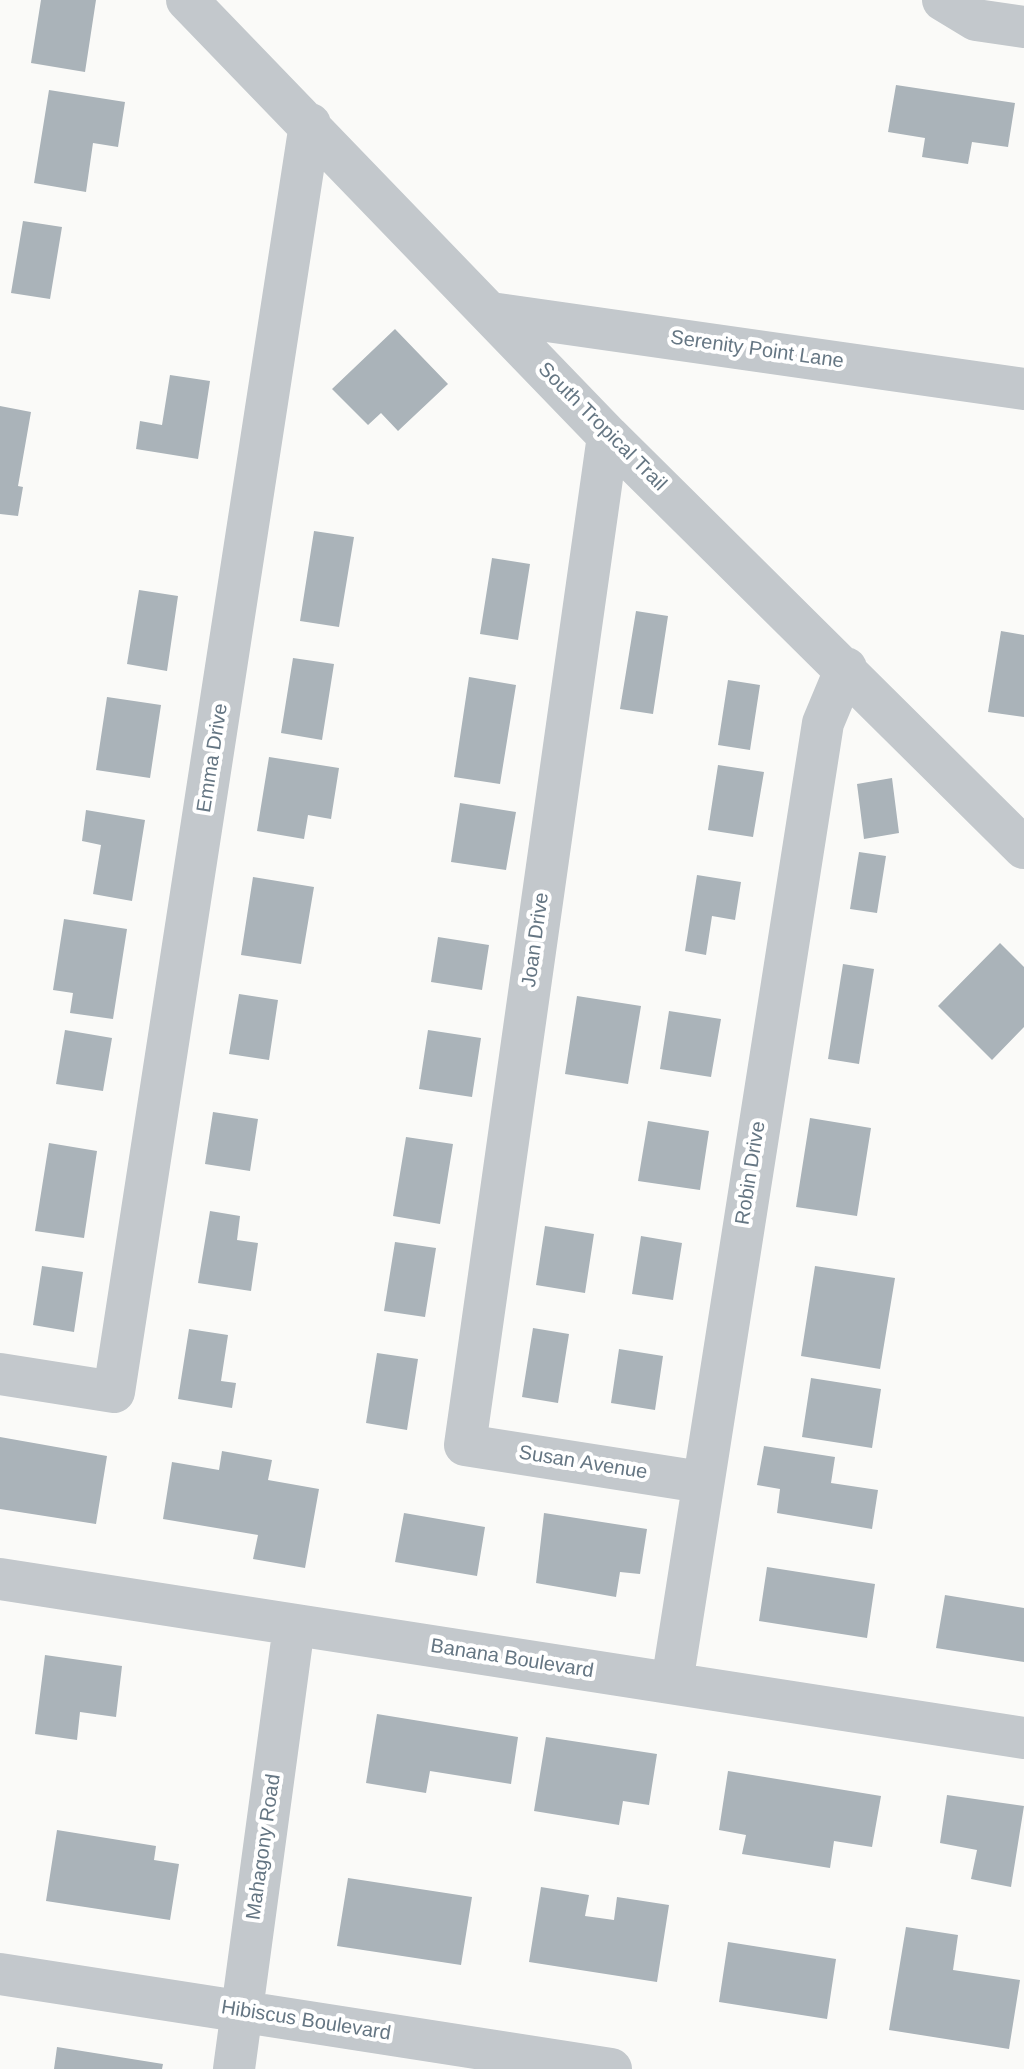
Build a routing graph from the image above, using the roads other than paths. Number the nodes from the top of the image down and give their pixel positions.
1 (187, 0) edge
2 (943, 0) edge
3 (1024, 27) edge
4 (310, 124) junction
5 (491, 313) junction
6 (1024, 389) edge
7 (608, 436) junction
8 (846, 668) junction
9 (1018, 833) edge
10 (0, 1374) edge
11 (465, 1445) joint
12 (701, 1482) junction
13 (0, 1579) edge
14 (294, 1626) junction
15 (672, 1683) junction
16 (1024, 1738) edge
17 (0, 1974) edge
18 (242, 2011) junction
19 (234, 2069) edge
20 (611, 2069) edge

1 - 4 street, South Tropical Trail
2 - 3 street
4 - 5 street, South Tropical Trail
4 - 10 street, Emma Drive
5 - 6 street, Serenity Point Lane
5 - 7 street, South Tropical Trail
7 - 8 street, South Tropical Trail
7 - 11 street, Joan Drive
8 - 9 street, South Tropical Trail
8 - 12 street, Robin Drive
11 - 12 street, Susan Avenue
12 - 15 street, Robin Drive
13 - 14 street, Banana Boulevard
14 - 15 street, Banana Boulevard
14 - 18 street, Mahagony Road
15 - 16 street, Banana Boulevard
17 - 18 street, Hibiscus Boulevard
18 - 19 street, Mahagony Road
18 - 20 street, Hibiscus Boulevard

